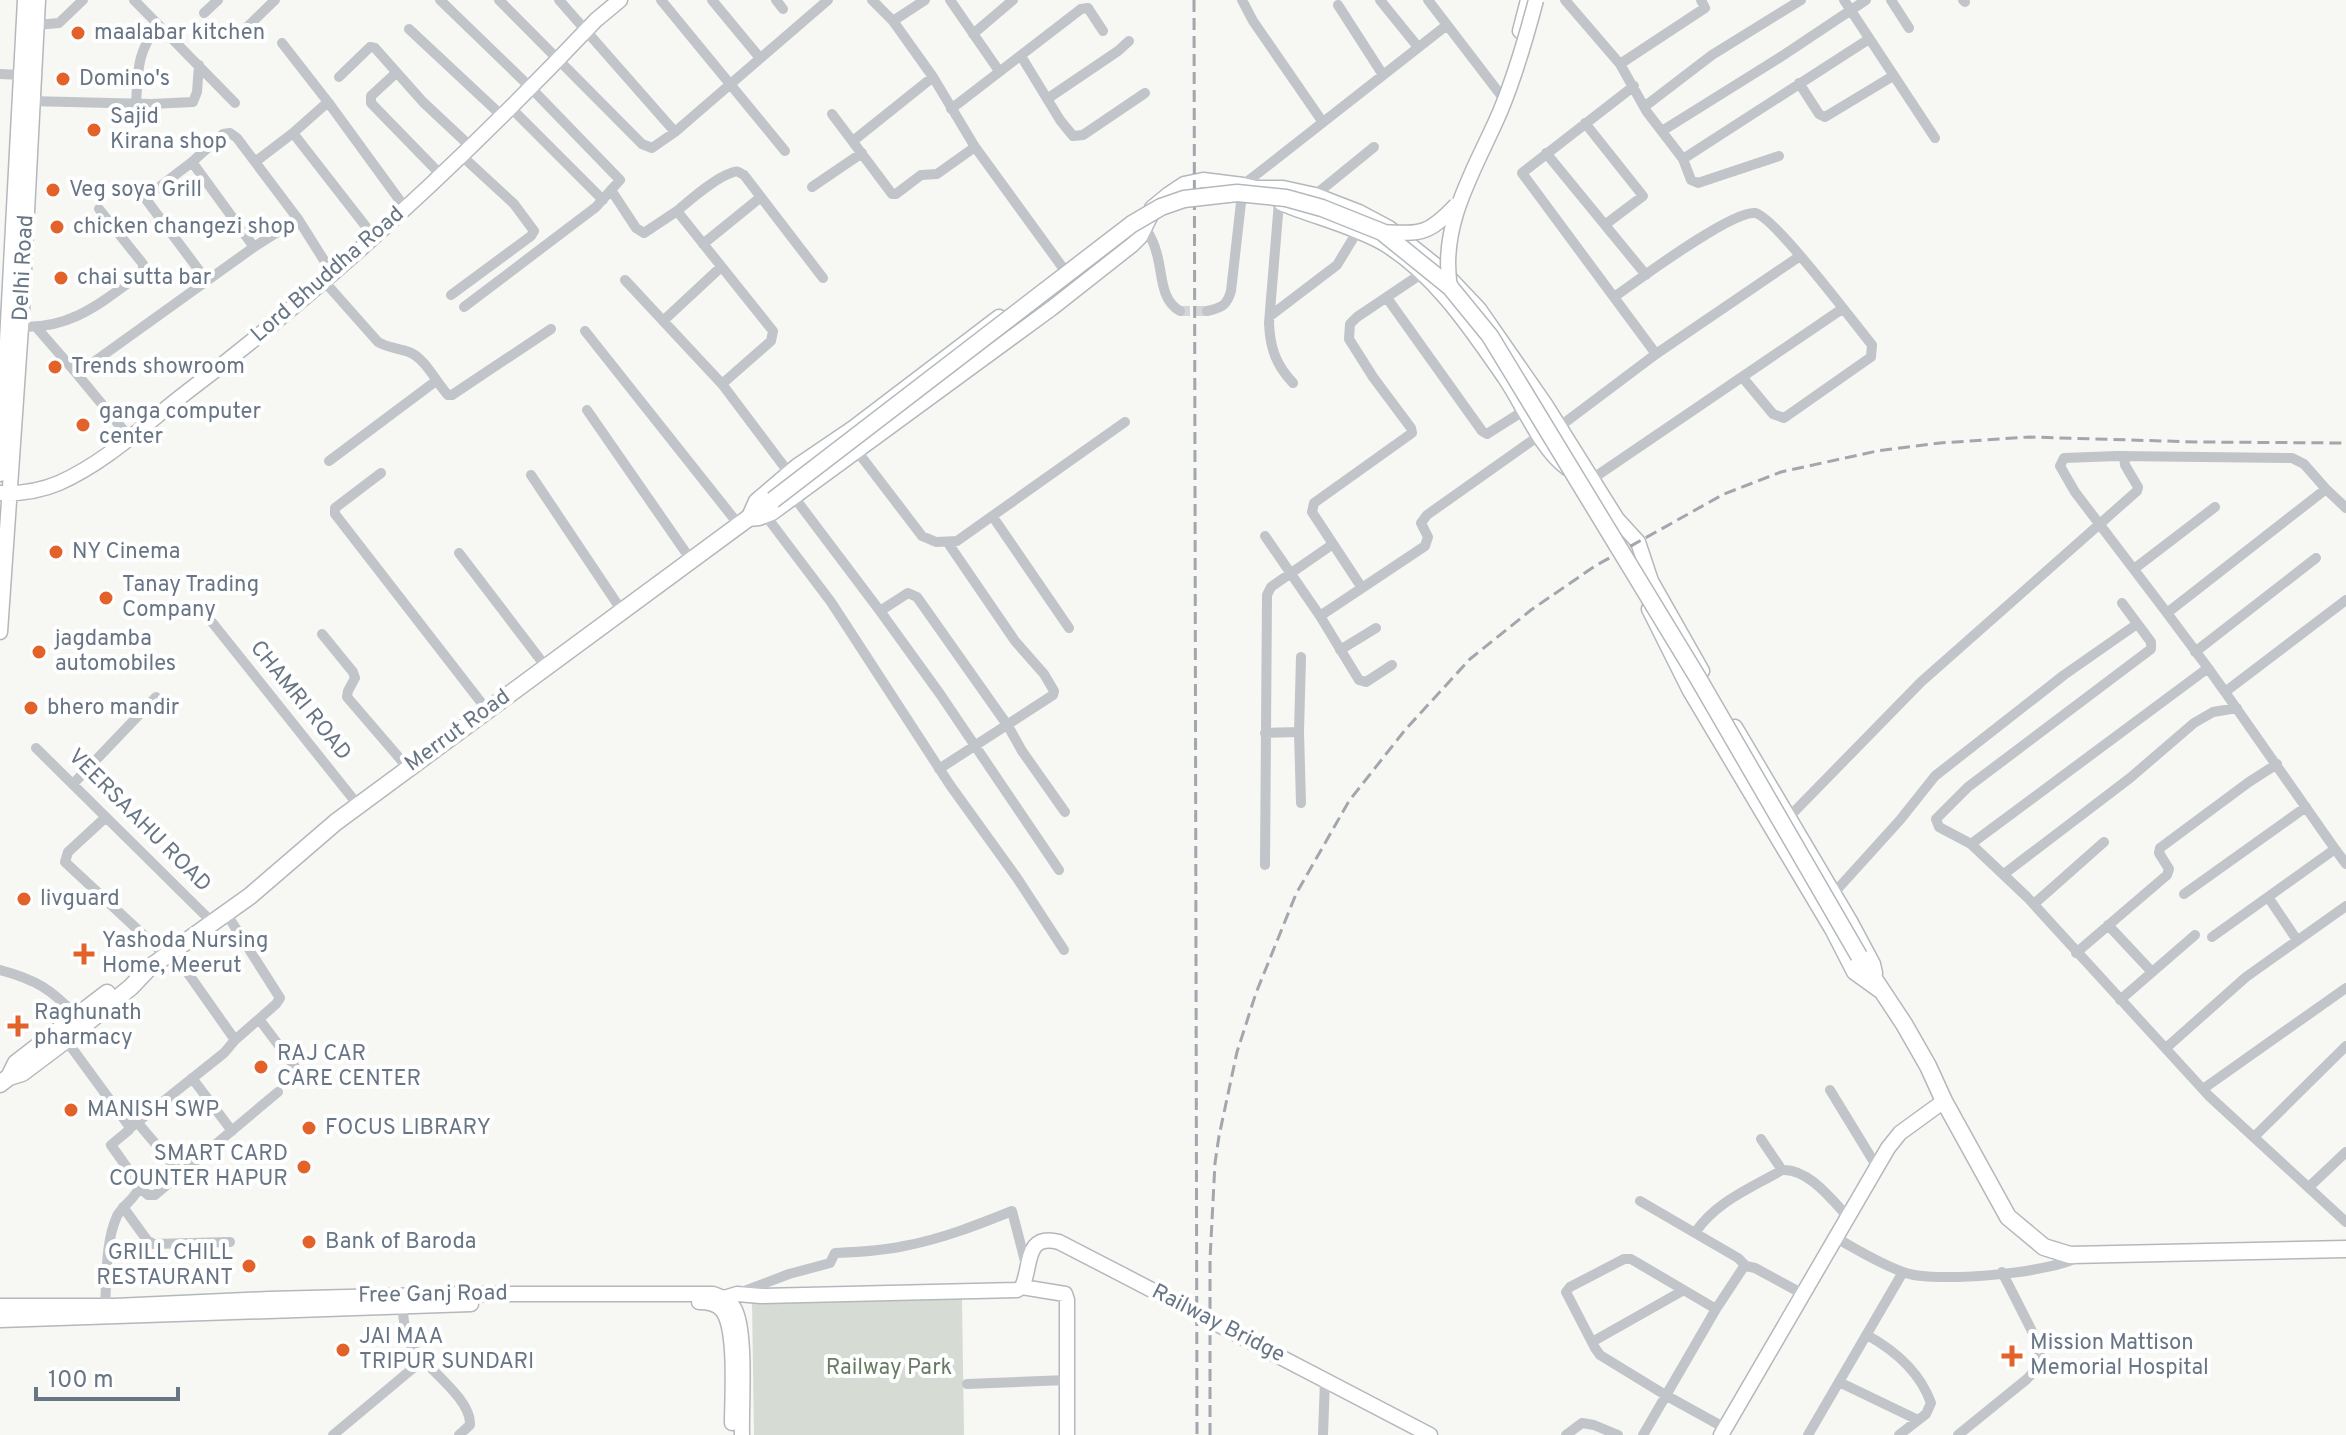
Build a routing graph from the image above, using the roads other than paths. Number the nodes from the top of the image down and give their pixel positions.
1 (25, 0) edge
2 (38, 0) edge
3 (83, 0) edge
4 (134, 0) edge
5 (218, 0) edge
6 (275, 0) edge
7 (440, 0) edge
8 (459, 0) edge
9 (499, 0) edge
10 (559, 0) edge
11 (620, 0) edge
12 (661, 0) edge
13 (712, 0) edge
14 (776, 0) edge
15 (828, 0) edge
16 (872, 0) edge
17 (925, 0) edge
18 (950, 0) edge
19 (1013, 0) edge
20 (1242, 0) edge
21 (1380, 0) edge
22 (1428, 0) edge
23 (1543, 0) edge
24 (1565, 0) edge
25 (1701, 0) edge
26 (1866, 0) edge
27 (1891, 0) edge
28 (1798, 1) edge
29 (1527, 2) edge
30 (1338, 5) dead end
31 (1847, 5) edge
32 (783, 9) dead end
33 (449, 10) junction
34 (204, 13) dead end
35 (893, 21) junction
36 (36, 25) junction
37 (158, 25) junction
38 (1447, 25) junction
39 (1909, 28) dead end
40 (409, 29) dead end
41 (243, 31) dead end
42 (586, 31) junction
43 (1103, 31) dead end
44 (973, 34) junction
45 (1869, 39) junction
46 (1129, 41) dead end
47 (282, 43) dead end
48 (1418, 47) junction
49 (1021, 56) junction
50 (760, 58) junction
51 (558, 59) junction
52 (1620, 64) junction
53 (199, 65) junction
54 (999, 71) junction
55 (396, 73) junction
56 (0, 74) edge
57 (21, 75) junction
58 (1383, 75) junction
59 (1893, 76) junction
60 (339, 77) dead end
61 (933, 77) junction
62 (1799, 83) junction
63 (730, 84) junction
64 (1634, 86) junction
65 (530, 87) junction
66 (1145, 93) dead end
67 (1500, 94) junction
68 (1047, 99) junction
69 (26, 101) junction
70 (328, 102) junction
71 (235, 103) dead end
72 (136, 104) junction
73 (1644, 107) junction
74 (951, 109) junction
75 (505, 111) junction
76 (832, 114) dead end
77 (1322, 121) junction
78 (1585, 123) junction
79 (1662, 131) junction
80 (675, 132) junction
81 (293, 133) junction
82 (1935, 138) dead end
83 (853, 141) junction
84 (975, 147) junction
85 (1374, 147) dead end
86 (785, 151) dead end
87 (466, 152) junction
88 (862, 153) junction
89 (1546, 153) junction
90 (1779, 156) dead end
91 (1683, 159) junction
92 (192, 162) junction
93 (255, 162) junction
94 (442, 176) junction
95 (1250, 186) junction
96 (812, 187) dead end
97 (611, 190) junction
98 (1315, 195) junction
99 (761, 197) junction
100 (603, 200) junction
101 (1279, 202) junction
102 (1457, 205) junction
103 (1155, 207) junction
104 (99, 209) dead end
105 (406, 209) junction
106 (677, 211) junction
107 (298, 219) junction
108 (1606, 224) junction
109 (1145, 227) junction
110 (1357, 232) junction
111 (1382, 232) junction
112 (531, 236) junction
113 (374, 237) junction
114 (703, 244) junction
115 (545, 246) junction
116 (254, 247) junction
117 (1414, 248) junction
118 (1800, 256) junction
119 (1402, 259) junction
120 (1434, 263) junction
121 (720, 268) junction
122 (1063, 268) junction
123 (1646, 275) junction
124 (328, 276) junction
125 (1424, 276) junction
126 (823, 278) dead end
127 (625, 280) dead end
128 (207, 281) junction
129 (1450, 287) junction
130 (451, 295) dead end
131 (1614, 297) junction
132 (1387, 298) junction
133 (464, 307) dead end
134 (1842, 309) junction
135 (1180, 311) dead end
136 (1207, 311) dead end
137 (1270, 316) junction
138 (663, 321) junction
139 (14, 326) junction
140 (37, 328) junction
141 (551, 329) dead end
142 (585, 331) dead end
143 (1656, 354) junction
144 (77, 374) junction
145 (1743, 378) junction
146 (436, 381) junction
147 (1293, 383) dead end
148 (722, 384) junction
149 (587, 410) dead end
150 (1525, 410) junction
151 (1125, 422) dead end
152 (1559, 427) junction
153 (1540, 435) junction
154 (130, 438) junction
155 (857, 451) junction
156 (2124, 456) junction
157 (329, 461) dead end
158 (381, 473) dead end
159 (789, 473) junction
160 (3, 474) edge
161 (531, 475) dead end
162 (1592, 478) junction
163 (2326, 489) junction
164 (5, 493) edge
165 (794, 497) junction
166 (2215, 507) dead end
167 (2346, 508) edge
168 (766, 516) junction
169 (993, 517) junction
170 (743, 522) junction
171 (2100, 524) junction
172 (1265, 536) dead end
173 (948, 543) junction
174 (1333, 544) junction
175 (459, 553) dead end
176 (2316, 558) dead end
177 (691, 560) junction
178 (2134, 569) junction
179 (1291, 573) junction
180 (1651, 581) junction
181 (1362, 588) junction
182 (2346, 600) edge
183 (2122, 603) dead end
184 (1, 605) edge
185 (622, 611) junction
186 (880, 611) junction
187 (2167, 613) junction
188 (1320, 616) junction
189 (211, 621) dead end
190 (2137, 624) junction
191 (1069, 628) dead end
192 (1376, 628) dead end
193 (0, 632) edge
194 (322, 634) dead end
195 (1340, 650) junction
196 (2195, 652) junction
197 (1301, 657) dead end
198 (1392, 665) dead end
199 (546, 667) junction
200 (2208, 668) junction
201 (2225, 692) junction
202 (156, 697) dead end
203 (2237, 708) junction
204 (487, 710) junction
205 (1008, 726) junction
206 (1299, 732) junction
207 (1265, 733) junction
208 (975, 747) junction
209 (36, 748) dead end
210 (2277, 764) junction
211 (408, 768) junction
212 (939, 769) junction
213 (73, 784) junction
214 (1301, 803) dead end
215 (358, 805) junction
216 (2306, 807) junction
217 (1065, 812) dead end
218 (106, 817) junction
219 (1788, 818) junction
220 (2104, 842) dead end
221 (1971, 844) junction
222 (2335, 849) junction
223 (2346, 864) edge
224 (1265, 865) dead end
225 (1059, 870) dead end
226 (2004, 874) junction
227 (1833, 894) junction
228 (2184, 894) dead end
229 (2268, 897) junction
230 (2034, 904) junction
231 (2346, 906) edge
232 (219, 918) junction
233 (2108, 925) junction
234 (2195, 935) dead end
235 (2212, 937) dead end
236 (2297, 940) junction
237 (1064, 950) dead end
238 (2076, 953) junction
239 (170, 954) junction
240 (149, 968) junction
241 (0, 970) edge
242 (2152, 972) junction
243 (2346, 988) edge
244 (1879, 990) junction
245 (2120, 1000) junction
246 (77, 1017) junction
247 (259, 1019) junction
248 (66, 1040) junction
249 (235, 1040) junction
250 (2346, 1046) edge
251 (2166, 1048) junction
252 (192, 1078) junction
253 (304, 1079) dead end
254 (4, 1080) edge
255 (2203, 1089) junction
256 (1830, 1090) dead end
257 (278, 1092) dead end
258 (1944, 1101) junction
259 (133, 1125) junction
260 (232, 1131) junction
261 (2255, 1136) junction
262 (1761, 1139) dead end
263 (2346, 1152) edge
264 (1877, 1167) junction
265 (1782, 1170) junction
266 (181, 1174) junction
267 (2309, 1187) junction
268 (140, 1188) junction
269 (1640, 1201) dead end
270 (123, 1207) junction
271 (1848, 1217) junction
272 (2346, 1222) edge
273 (1695, 1233) junction
274 (1836, 1238) junction
275 (230, 1242) dead end
276 (2346, 1249) edge
277 (2081, 1255) junction
278 (1746, 1266) junction
279 (1027, 1267) junction
280 (1903, 1272) junction
281 (2002, 1272) junction
282 (1022, 1287) junction
283 (1684, 1290) junction
284 (1803, 1294) junction
285 (731, 1296) junction
286 (0, 1306) edge
287 (105, 1306) junction
288 (402, 1306) junction
289 (1716, 1309) junction
290 (0, 1320) edge
291 (1867, 1335) junction
292 (1592, 1342) junction
293 (424, 1359) junction
294 (1319, 1377) junction
295 (1067, 1380) junction
296 (1839, 1382) junction
297 (967, 1384) dead end
298 (1667, 1396) junction
299 (1918, 1420) junction
300 (1723, 1431) edge
301 (1972, 1431) edge
302 (1813, 1433) edge
303 (333, 1435) edge
304 (459, 1435) edge
305 (732, 1435) edge
306 (742, 1435) edge
307 (1067, 1435) edge
308 (1323, 1435) edge
309 (1430, 1435) edge
310 (1566, 1435) edge
311 (1618, 1435) edge
312 (1643, 1435) edge
313 (1899, 1435) edge
314 (1958, 1435) edge

1 - 57 street, Delhi Road
2 - 36 street, Delhi Road
3 - 36 street
4 - 37 street
5 - 34 street
6 - 41 street
7 - 33 street
8 - 33 street
9 - 51 street
10 - 42 street
11 - 42 street, Lord Bhuddha Road
12 - 63 street
13 - 50 street
14 - 32 street
15 - 50 street
16 - 35 street
17 - 35 street
18 - 44 street
19 - 44 street
20 - 77 street
21 - 48 street
22 - 38 street
23 - 120 street
24 - 52 street
25 - 52 street
26 - 31 street
27 - 39 street
28 - 73 street
29 - 67 street
29 - 102 street, bridge
30 - 58 street
31 - 45 street
31 - 79 street
33 - 65 street
35 - 61 street
36 - 69 street, Delhi Road
37 - 53 street
37 - 72 street
38 - 48 street
38 - 67 street
40 - 75 street
42 - 51 street, Lord Bhuddha Road
42 - 80 street
43 - 49 street
44 - 54 street
45 - 59 street
45 - 62 street
46 - 68 street
47 - 70 street
48 - 58 street
49 - 54 street
49 - 68 street
50 - 63 street
51 - 65 street, Lord Bhuddha Road
51 - 80 street
52 - 64 street
53 - 71 street
53 - 72 street
54 - 74 street
55 - 60 street
55 - 87 street
55 - 94 street
56 - 57 street
57 - 69 street, Delhi Road
58 - 77 street
59 - 62 street
59 - 82 street
61 - 74 street
61 - 83 street
62 - 91 street
63 - 80 street
63 - 86 street
64 - 73 street
64 - 78 street
65 - 75 street, Lord Bhuddha Road
65 - 97 street
66 - 68 street
67 - 117 street
69 - 72 street
69 - 139 street, Delhi Road
70 - 81 street
70 - 105 street
73 - 79 street
74 - 84 street
75 - 87 street, Lord Bhuddha Road
75 - 100 street
76 - 83 street
77 - 95 street
78 - 89 street
78 - 108 street
79 - 91 street
81 - 93 street
81 - 113 street
83 - 88 street
84 - 88 street
84 - 122 street
85 - 98 street
87 - 94 street, Lord Bhuddha Road
87 - 112 street
88 - 96 street
89 - 108 street
89 - 131 street
90 - 91 street
92 - 93 street
92 - 116 street
92 - 128 street
93 - 107 street
94 - 105 street, Lord Bhuddha Road
95 - 98 street
95 - 101 street
95 - 103 street
95 - 136 street
97 - 100 street
97 - 106 street
98 - 117 street
99 - 106 street
99 - 114 street
99 - 126 street
100 - 115 street
101 - 110 street
101 - 137 street
102 - 111 street, bridge
102 - 129 street, bridge
103 - 109 street
103 - 122 street
104 - 140 street
105 - 113 street, Lord Bhuddha Road
106 - 114 street
107 - 116 street
107 - 124 street
108 - 123 street
109 - 135 street
109 - 155 street
110 - 119 street
110 - 137 street
111 - 129 main road, Merrut Road, bridge
111 - 170 main road, Merrut Road, bridge
112 - 115 street
112 - 130 street
113 - 124 street, Lord Bhuddha Road
114 - 121 street
115 - 133 street
116 - 128 street
117 - 119 street
117 - 120 street
118 - 123 street
118 - 134 street
118 - 143 street
119 - 125 street
120 - 125 street
120 - 152 street
121 - 138 street
121 - 148 street
122 - 159 street
123 - 131 street
124 - 146 street
124 - 154 street, Lord Bhuddha Road
125 - 132 street
125 - 150 street
127 - 138 street
128 - 144 street
129 - 244 main road, Merrut Road, bridge
131 - 143 street
132 - 150 street
132 - 174 street
134 - 145 street
134 - 145 street
137 - 147 street
138 - 148 street
139 - 140 street
139 - 160 street, Delhi Road
140 - 144 street
141 - 146 street
142 - 170 street
143 - 152 street
144 - 154 street
145 - 162 street
146 - 157 street
148 - 159 street
149 - 177 street
150 - 153 street
151 - 169 street
152 - 162 street
153 - 162 street
153 - 181 street
154 - 164 street, Lord Bhuddha Road
155 - 165 street
155 - 173 street
156 - 163 street
156 - 171 street
156 - 171 street
158 - 204 street
159 - 170 street
160 - 164 street, Delhi Road
161 - 185 street
162 - 180 street
163 - 167 street
163 - 187 street
164 - 184 street, Delhi Road
165 - 168 street
165 - 186 street
166 - 178 street
168 - 170 street
168 - 212 street
169 - 173 street
169 - 191 street
170 - 177 main road, Merrut Road
171 - 178 street
171 - 219 street
172 - 179 street
173 - 205 street
174 - 179 street
174 - 181 street
175 - 199 street
176 - 196 street
177 - 185 main road, Merrut Road
178 - 187 street
179 - 188 street
179 - 207 street
180 - 219 street
180 - 244 street
181 - 188 street
182 - 201 street
183 - 190 street
184 - 193 street, Delhi Road
185 - 199 main road, Merrut Road
186 - 205 street
186 - 208 street
187 - 196 street
188 - 195 street
189 - 215 street, CHAMRI ROAD
190 - 221 street
190 - 227 street
192 - 195 street
194 - 211 street
195 - 198 street
196 - 200 street
197 - 206 street
199 - 204 main road, Merrut Road
200 - 201 street
200 - 221 street
201 - 203 street
202 - 213 street
203 - 210 street
203 - 226 street
204 - 211 main road, Merrut Road
205 - 208 street
205 - 217 street
206 - 207 street
206 - 214 street
207 - 224 street
208 - 212 street
208 - 225 street
209 - 213 street, VEERSAAHU ROAD
210 - 216 street
210 - 233 street
211 - 215 main road, Merrut Road
212 - 237 street
213 - 218 street, VEERSAAHU ROAD
215 - 232 main road, Merrut Road
216 - 222 street
216 - 228 street
218 - 232 street, VEERSAAHU ROAD
218 - 239 street
219 - 227 street
220 - 230 street
221 - 226 street
222 - 223 street
222 - 229 street
226 - 230 street
227 - 244 street
229 - 235 street
229 - 236 street
230 - 238 street
231 - 236 street
232 - 239 main road, Merrut Road
232 - 247 street, VEERSAAHU ROAD
233 - 238 street
233 - 242 street
234 - 242 street
236 - 251 street
238 - 245 street
239 - 240 main road, Merrut Road
239 - 249 street
240 - 246 main road, Merrut Road
240 - 248 main road, Merrut Road
241 - 246 street
242 - 245 street
243 - 255 street
244 - 258 main road, Merrut Road
245 - 251 street
246 - 254 main road, Merrut Road
247 - 249 street
247 - 253 street
248 - 254 main road, Merrut Road
248 - 259 street
249 - 252 street
250 - 261 street
251 - 255 street
252 - 259 street
252 - 260 street
255 - 261 street
256 - 264 street
257 - 260 street
258 - 264 street
258 - 277 main road, Merrut Road
259 - 266 street
259 - 268 street
260 - 266 street
261 - 267 street
262 - 265 street
263 - 267 street
264 - 271 street
265 - 271 street
265 - 273 street
266 - 268 street
267 - 272 street
268 - 270 street
269 - 273 street
270 - 275 street
270 - 287 street
271 - 274 street
273 - 278 street
274 - 280 street
274 - 284 street
276 - 277 main road, Merrut Road
277 - 281 street
278 - 284 street
278 - 289 street
279 - 282 street
279 - 285 street
279 - 294 street, Railway Bridge, bridge
280 - 281 street
280 - 291 street
281 - 301 street
282 - 285 street, Free Ganj Road
282 - 295 street, Free Ganj Road
283 - 289 street
283 - 292 street
283 - 292 street
284 - 300 street
285 - 287 street, Free Ganj Road
285 - 306 street
286 - 287 street, Free Ganj Road
288 - 290 street
288 - 293 street
288 - 305 street
289 - 298 street
291 - 296 street
291 - 299 street
292 - 298 street
293 - 303 street
293 - 304 street
294 - 308 street
294 - 309 street, Railway Bridge
295 - 297 street
295 - 307 street
296 - 299 street
296 - 302 street
298 - 300 street
298 - 312 street
299 - 313 street
301 - 314 street
310 - 311 street

